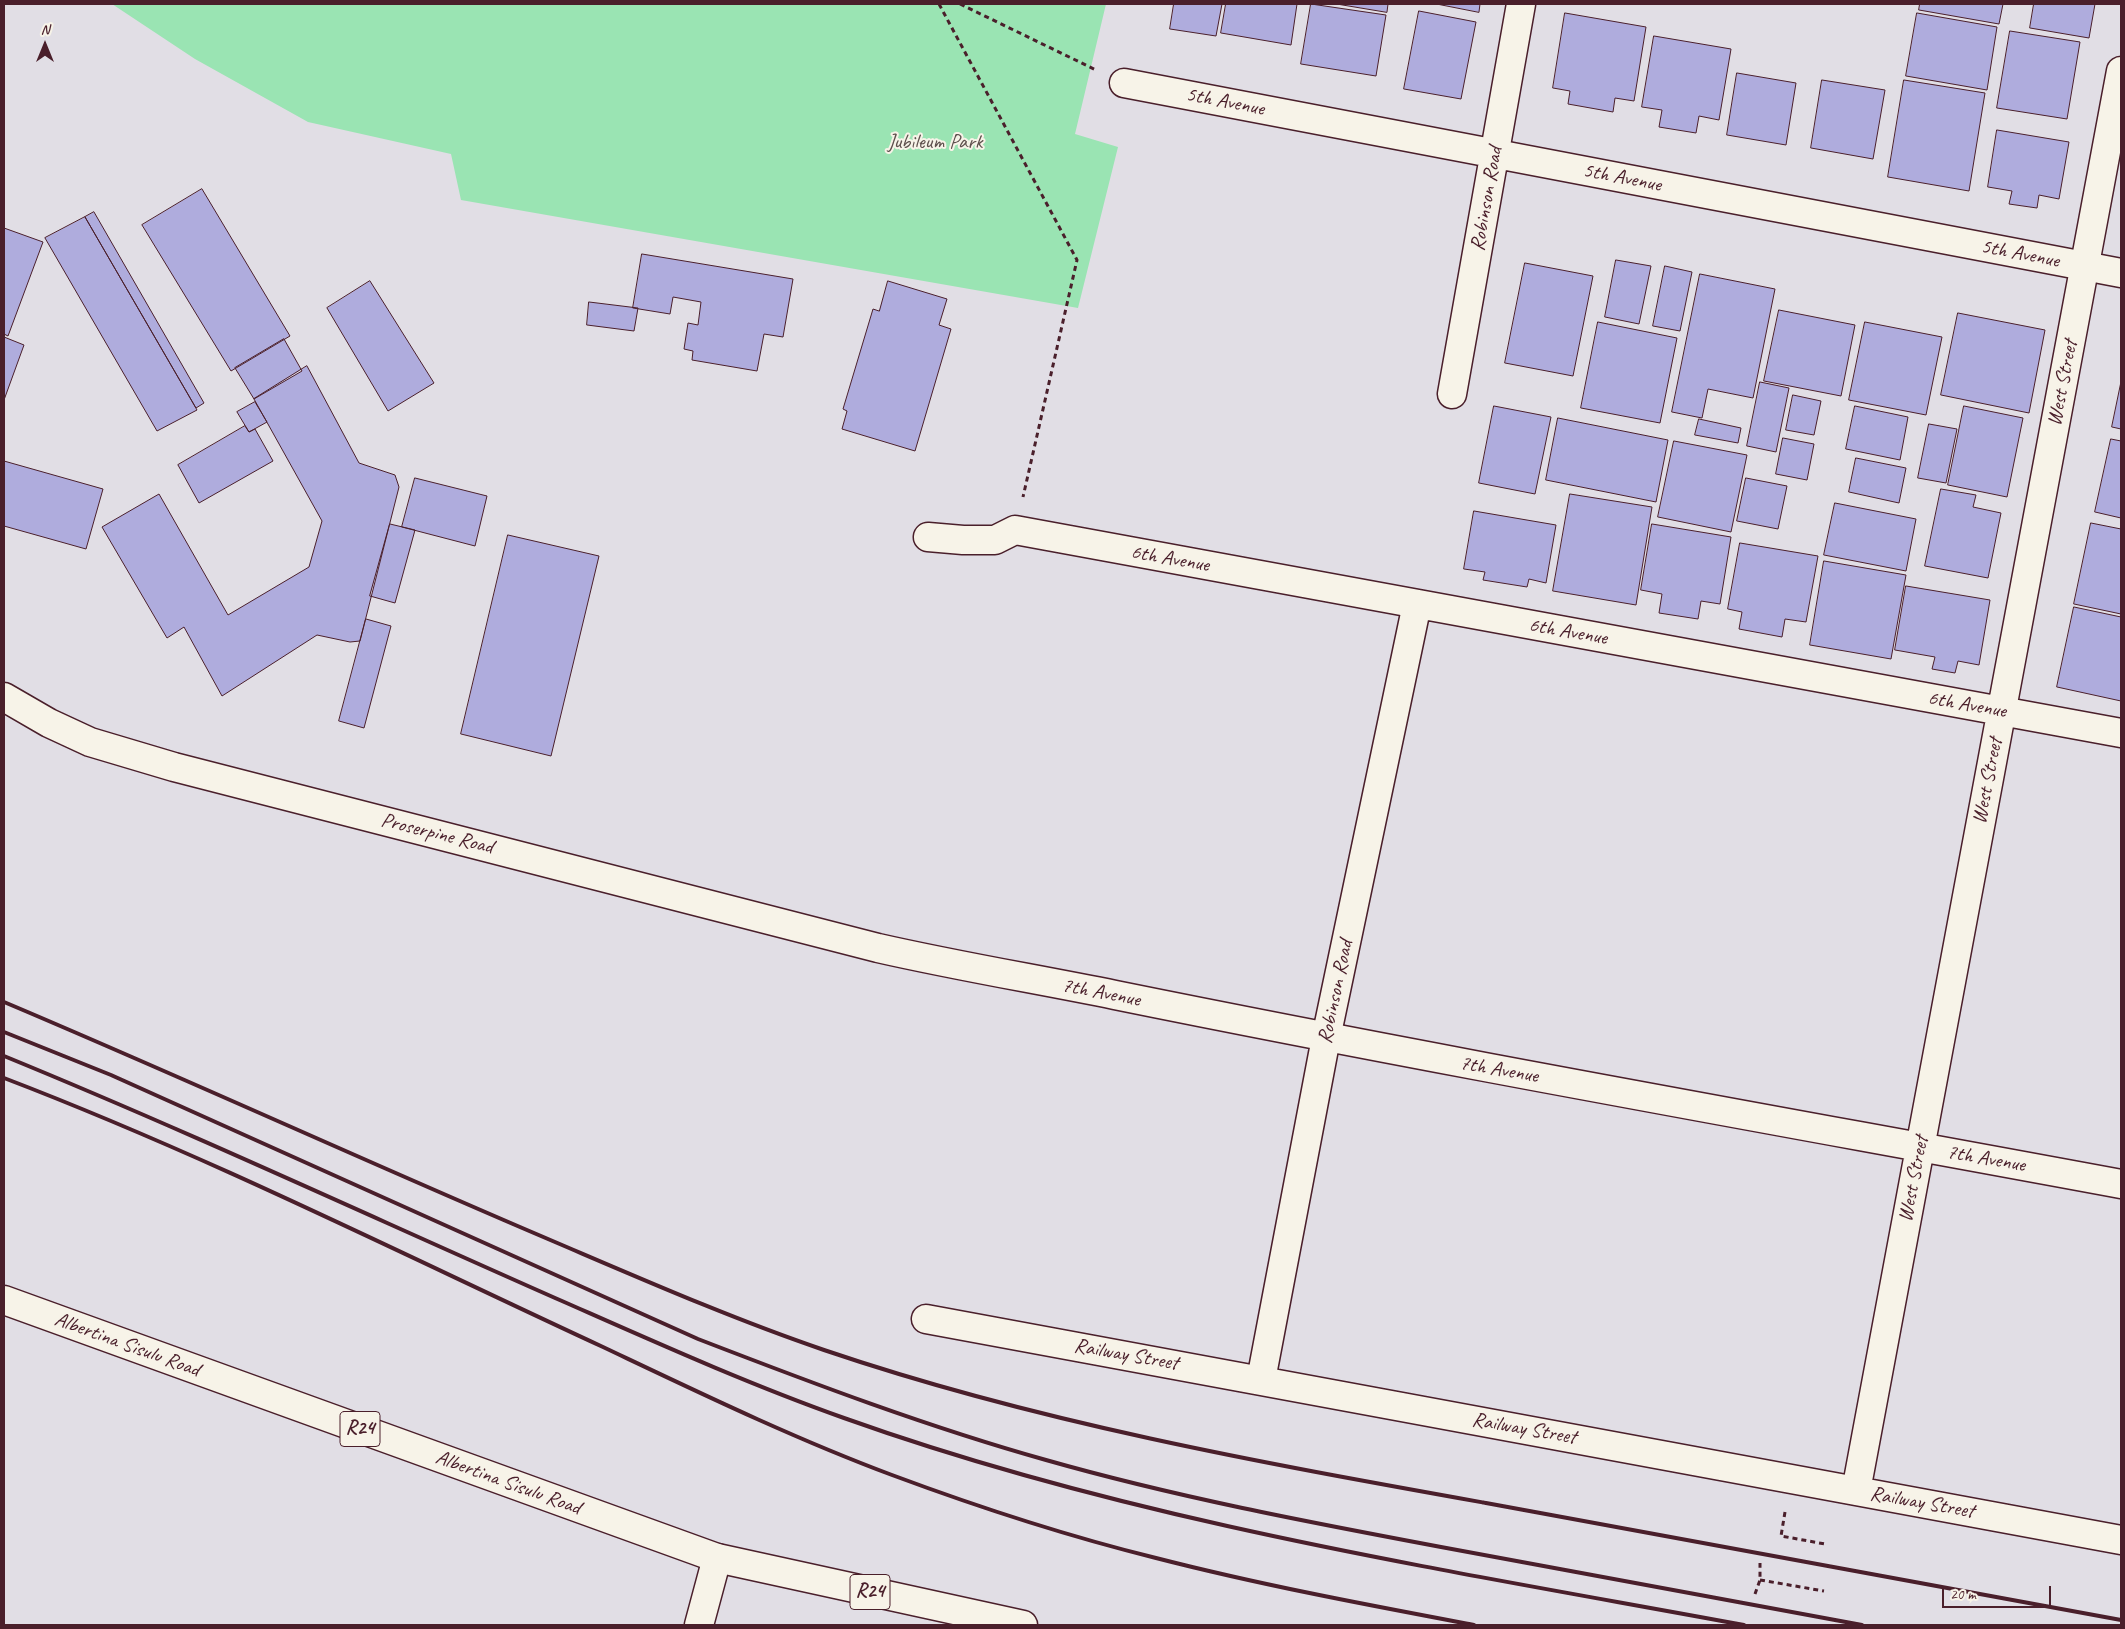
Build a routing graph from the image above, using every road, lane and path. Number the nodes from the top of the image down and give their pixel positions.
1 (939, 4) edge
2 (960, 4) edge
3 (1521, 4) edge
4 (2121, 71) edge
5 (1124, 83) joint
6 (1495, 154) junction
7 (2085, 266) junction
8 (2121, 273) edge
9 (1452, 394) dead end
10 (1015, 530) junction
11 (928, 536) dead end
12 (1417, 604) junction
13 (4, 696) edge
14 (2001, 712) junction
15 (2121, 734) edge
16 (878, 948) joint
17 (1326, 1038) junction
18 (1920, 1147) junction
19 (2121, 1184) edge
20 (4, 1300) edge
21 (926, 1319) dead end
22 (1261, 1380) junction
23 (1792, 1478) junction
24 (1856, 1491) junction
25 (2121, 1540) edge
26 (1825, 1544) dead end
27 (717, 1558) junction
28 (1760, 1563) dead end
29 (1760, 1580) junction
30 (1824, 1591) dead end
31 (1755, 1594) dead end
32 (699, 1625) edge
33 (1023, 1625) edge

1 - 10 path
2 - 5 path
3 - 6 street, Robinson Road
4 - 7 street, West Street
5 - 6 street, 5th Avenue
6 - 7 street, 5th Avenue
6 - 9 street, Robinson Road
7 - 8 street, 5th Avenue
7 - 14 street, West Street
10 - 11 street
10 - 12 street, 6th Avenue
12 - 14 street, 6th Avenue
12 - 17 street, Robinson Road
13 - 16 street, Proserpine Road
14 - 15 street, 6th Avenue
14 - 18 street, West Street
16 - 17 street, 7th Avenue
17 - 18 street, 7th Avenue
17 - 22 street, Robinson Road
18 - 19 street, 7th Avenue
18 - 24 street, West Street
20 - 27 street, Albertina Sisulu Road / R24
21 - 22 street, Railway Street
22 - 23 street, Railway Street
23 - 24 street, Railway Street
23 - 26 path
24 - 25 street, Railway Street
27 - 32 street
27 - 33 street, Albertina Sisulu Road / R24
28 - 29 path
29 - 30 path
29 - 31 path

